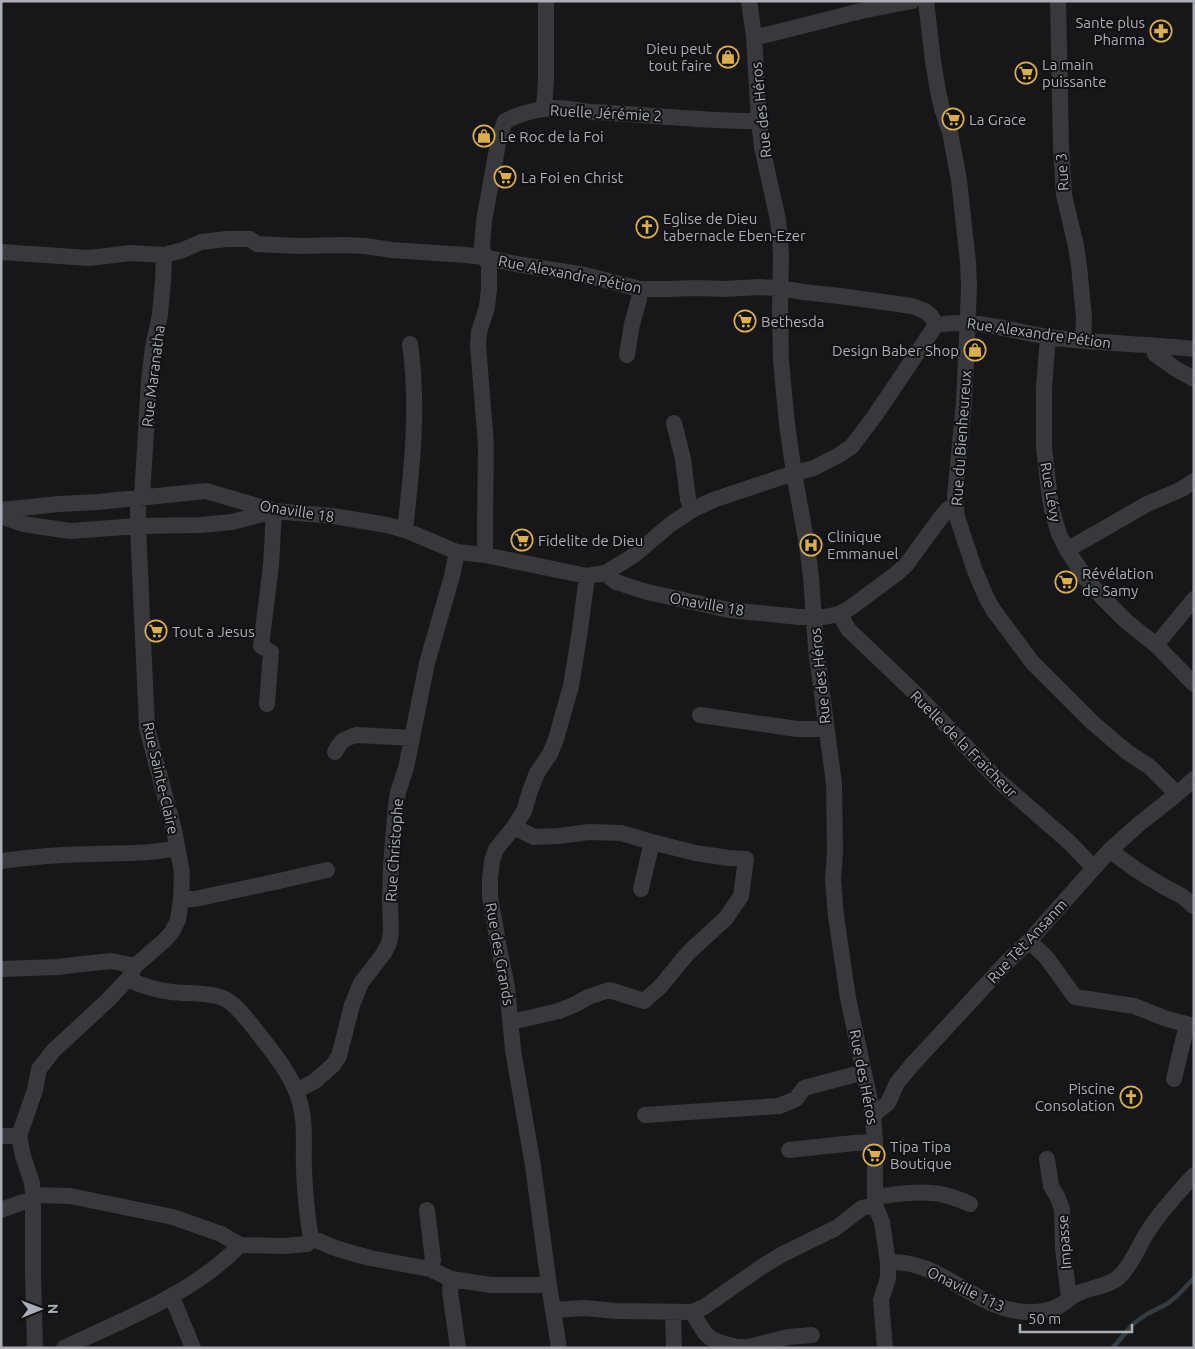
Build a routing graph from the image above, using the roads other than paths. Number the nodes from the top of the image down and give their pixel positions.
1 (546, 1) edge
2 (749, 1) edge
3 (912, 1) edge
4 (926, 1) edge
5 (1058, 1) edge
6 (754, 37) junction
7 (544, 109) junction
8 (759, 120) junction
9 (1, 252) edge
10 (164, 255) junction
11 (484, 257) junction
12 (780, 288) junction
13 (640, 289) junction
14 (967, 322) junction
15 (936, 325) junction
16 (1048, 337) junction
17 (1083, 341) junction
18 (410, 344) dead end
19 (1154, 346) junction
20 (1194, 349) edge
21 (626, 355) dead end
22 (1194, 379) edge
23 (674, 423) dead end
24 (794, 473) junction
25 (1194, 481) edge
26 (140, 497) junction
27 (956, 506) junction
28 (2, 510) edge
29 (274, 510) junction
30 (692, 510) junction
31 (138, 526) junction
32 (405, 530) junction
33 (1067, 550) junction
34 (457, 552) junction
35 (486, 555) junction
36 (605, 573) junction
37 (587, 576) junction
38 (1194, 600) edge
39 (839, 614) junction
40 (814, 617) junction
41 (1156, 645) junction
42 (1194, 684) edge
43 (267, 704) dead end
44 (700, 715) dead end
45 (826, 729) junction
46 (412, 738) junction
47 (335, 752) dead end
48 (1194, 778) edge
49 (1177, 794) junction
50 (514, 827) junction
51 (652, 842) junction
52 (177, 848) junction
53 (1110, 850) junction
54 (1, 861) edge
55 (1094, 868) junction
56 (327, 870) dead end
57 (640, 889) dead end
58 (181, 899) junction
59 (1193, 906) edge
60 (1029, 942) junction
61 (1, 969) edge
62 (131, 973) junction
63 (511, 1022) junction
64 (1191, 1025) edge
65 (864, 1072) junction
66 (1174, 1079) dead end
67 (296, 1091) junction
68 (645, 1115) dead end
69 (873, 1115) junction
70 (1, 1136) edge
71 (19, 1136) junction
72 (875, 1142) junction
73 (789, 1150) dead end
74 (1046, 1159) dead end
75 (1194, 1175) edge
76 (33, 1198) junction
77 (875, 1201) junction
78 (970, 1204) dead end
79 (1, 1210) edge
80 (427, 1210) dead end
81 (311, 1238) junction
82 (240, 1246) junction
83 (888, 1262) junction
84 (430, 1269) junction
85 (451, 1279) junction
86 (549, 1284) junction
87 (172, 1296) junction
88 (1069, 1298) junction
89 (554, 1310) junction
90 (673, 1312) junction
91 (692, 1312) junction
92 (812, 1335) dead end
93 (35, 1348) edge
94 (64, 1348) edge
95 (193, 1348) edge
96 (458, 1348) edge
97 (559, 1348) edge
98 (674, 1348) edge
99 (885, 1348) edge

1 - 7 street
2 - 6 street, Rue des Héros
3 - 6 street
4 - 14 street, Rue du Bienheureux
5 - 17 street, Rue 3
6 - 8 street, Rue des Héros
7 - 8 street, Ruelle Jérémie 2
7 - 11 street, Ruelle Jérémie 2
8 - 12 street, Rue des Héros
9 - 10 street, Rue Alexandre Pétion
10 - 11 street, Rue Alexandre Pétion
10 - 26 street, Rue Maranatha
11 - 13 street, Rue Alexandre Pétion
11 - 35 street, Ruelle Jérémie 2
12 - 13 street, Rue Alexandre Pétion
12 - 15 street, Rue Alexandre Pétion
12 - 24 street, Rue des Héros
13 - 21 street
14 - 15 street, Rue Alexandre Pétion
14 - 16 street, Rue Alexandre Pétion
14 - 27 street, Rue du Bienheureux
15 - 24 street
16 - 17 street, Rue Alexandre Pétion
16 - 33 street, Rue Lévy
17 - 19 street, Rue Alexandre Pétion
18 - 32 street
19 - 20 street, Rue Alexandre Pétion
19 - 22 street
23 - 30 street
24 - 30 street
24 - 40 street, Rue des Héros
25 - 33 street
26 - 28 street, Onaville 18
26 - 29 street, Onaville 18
26 - 31 street, Rue Sainte-Claire
27 - 39 street
27 - 49 street, Rue du Bienheureux
28 - 31 street
29 - 31 street
29 - 32 street, Onaville 18
29 - 43 street
30 - 36 street
31 - 52 street, Rue Sainte-Claire
32 - 34 street, Onaville 18
33 - 41 street, Rue Lévy
34 - 35 street, Onaville 18
34 - 46 street, Rue Christophe
35 - 37 street, Onaville 18
36 - 37 street
36 - 40 street, Onaville 18
37 - 50 street, Rue des Grands
38 - 41 street
39 - 40 street, Onaville 18
39 - 55 street, Ruelle de la Fraîcheur
40 - 45 street, Rue des Héros
41 - 42 street, Rue Lévy
44 - 45 street
45 - 65 street, Rue des Héros
46 - 47 street
46 - 67 street, Rue Christophe
48 - 49 street, Rue Tèt Ansanm
49 - 53 street, Rue Tèt Ansanm
50 - 51 street
50 - 63 street, Rue des Grands
51 - 57 street
51 - 63 street
52 - 54 street
52 - 58 street, Rue Sainte-Claire
53 - 55 street, Rue Tèt Ansanm
53 - 59 street
55 - 60 street, Rue Tèt Ansanm
56 - 58 street
58 - 62 street, Rue Sainte-Claire
60 - 64 street
60 - 69 street, Rue Tèt Ansanm
61 - 62 street
62 - 67 street
62 - 71 street, Rue Sainte-Claire
63 - 86 street, Rue des Grands
64 - 66 street
65 - 68 street
65 - 69 street, Rue des Héros
67 - 81 street
69 - 72 street, Rue des Héros
70 - 71 street
71 - 76 street
72 - 73 street
72 - 77 street, Rue des Héros
74 - 88 street, Impasse
75 - 88 street, Onaville 113
76 - 79 street
76 - 82 street
76 - 93 street
77 - 78 street
77 - 83 street, Rue des Héros
77 - 91 street
80 - 84 street
81 - 82 street
81 - 84 street
82 - 87 street
83 - 88 street, Onaville 113
83 - 99 street, Rue des Héros
84 - 85 street
85 - 86 street
85 - 96 street
86 - 89 street, Rue des Grands
87 - 94 street
87 - 95 street
89 - 90 street
89 - 97 street, Rue des Grands
90 - 91 street
90 - 98 street
91 - 92 street

